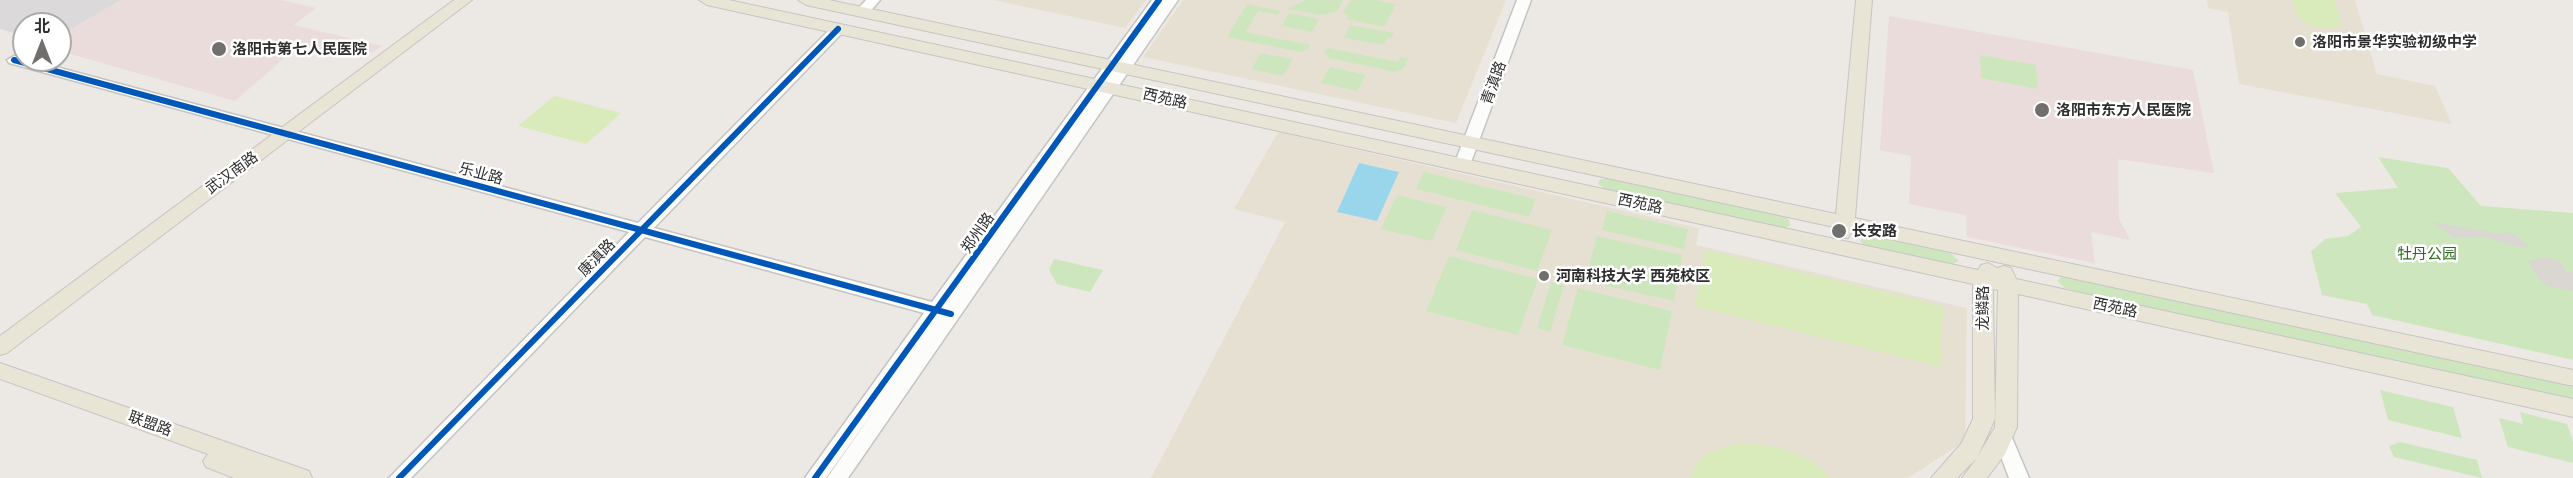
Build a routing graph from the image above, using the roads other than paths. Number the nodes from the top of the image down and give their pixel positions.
1 (455, 0) edge
2 (464, 0) edge
3 (706, 0) edge
4 (806, 0) edge
5 (1159, 0) edge
6 (1172, 0) edge
7 (1524, 0) edge
8 (1853, 0) edge
9 (1864, 0) edge
10 (864, 6) edge
11 (842, 30) junction
12 (1118, 67) junction
13 (72, 71) edge
14 (53, 72) edge
15 (1105, 85) junction
16 (285, 130) junction
17 (1471, 142) junction
18 (1462, 165) junction
19 (1839, 220) junction
20 (647, 228) junction
21 (1835, 245) junction
22 (1997, 255) junction
23 (1983, 279) junction
24 (2008, 284) junction
25 (947, 308) junction
26 (0, 338) edge
27 (0, 347) edge
28 (0, 370) edge
29 (2573, 378) edge
30 (0, 383) edge
31 (2573, 408) edge
32 (2003, 438) junction
33 (259, 478) edge
34 (301, 478) edge
35 (399, 478) edge
36 (410, 478) edge
37 (815, 478) edge
38 (837, 478) edge
39 (1942, 478) edge
40 (1973, 478) edge
41 (2019, 478) edge

1 - 16 main road, 武汉南路
2 - 16 main road, 武汉南路
3 - 11 main road, 西苑路
4 - 10 main road, 西苑路
5 - 12 street, 郑州路
6 - 12 street, 郑州路
7 - 17 street, 青滇路
8 - 19 main road
9 - 19 main road
10 - 12 main road, 西苑路
11 - 15 main road, 西苑路
11 - 20 street, 康滇路
12 - 15 street, 郑州路
12 - 17 main road, 西苑路
13 - 16 street, 乐业路
14 - 16 street, 乐业路
15 - 18 main road, 西苑路
15 - 25 street, 郑州路
16 - 20 street, 乐业路
16 - 26 main road, 武汉南路
16 - 27 main road, 武汉南路
17 - 18 street, 青滇路
17 - 19 main road, 西苑路
18 - 21 main road, 西苑路
19 - 21 main road
19 - 22 main road, 西苑路
20 - 25 street, 乐业路
20 - 35 street, 康滇路
20 - 36 street, 康滇路
21 - 23 main road, 西苑路
22 - 23 main road, 龙鳞路
22 - 24 main road, 龙鳞路
22 - 29 main road, 西苑路
23 - 24 main road, 西苑路
23 - 39 main road, 龙鳞路
24 - 31 main road, 西苑路
24 - 32 main road, 龙鳞路
25 - 37 street, 郑州路
25 - 38 street, 郑州路
28 - 34 main road, 联盟路
30 - 33 main road, 联盟路
32 - 40 main road
32 - 41 street

